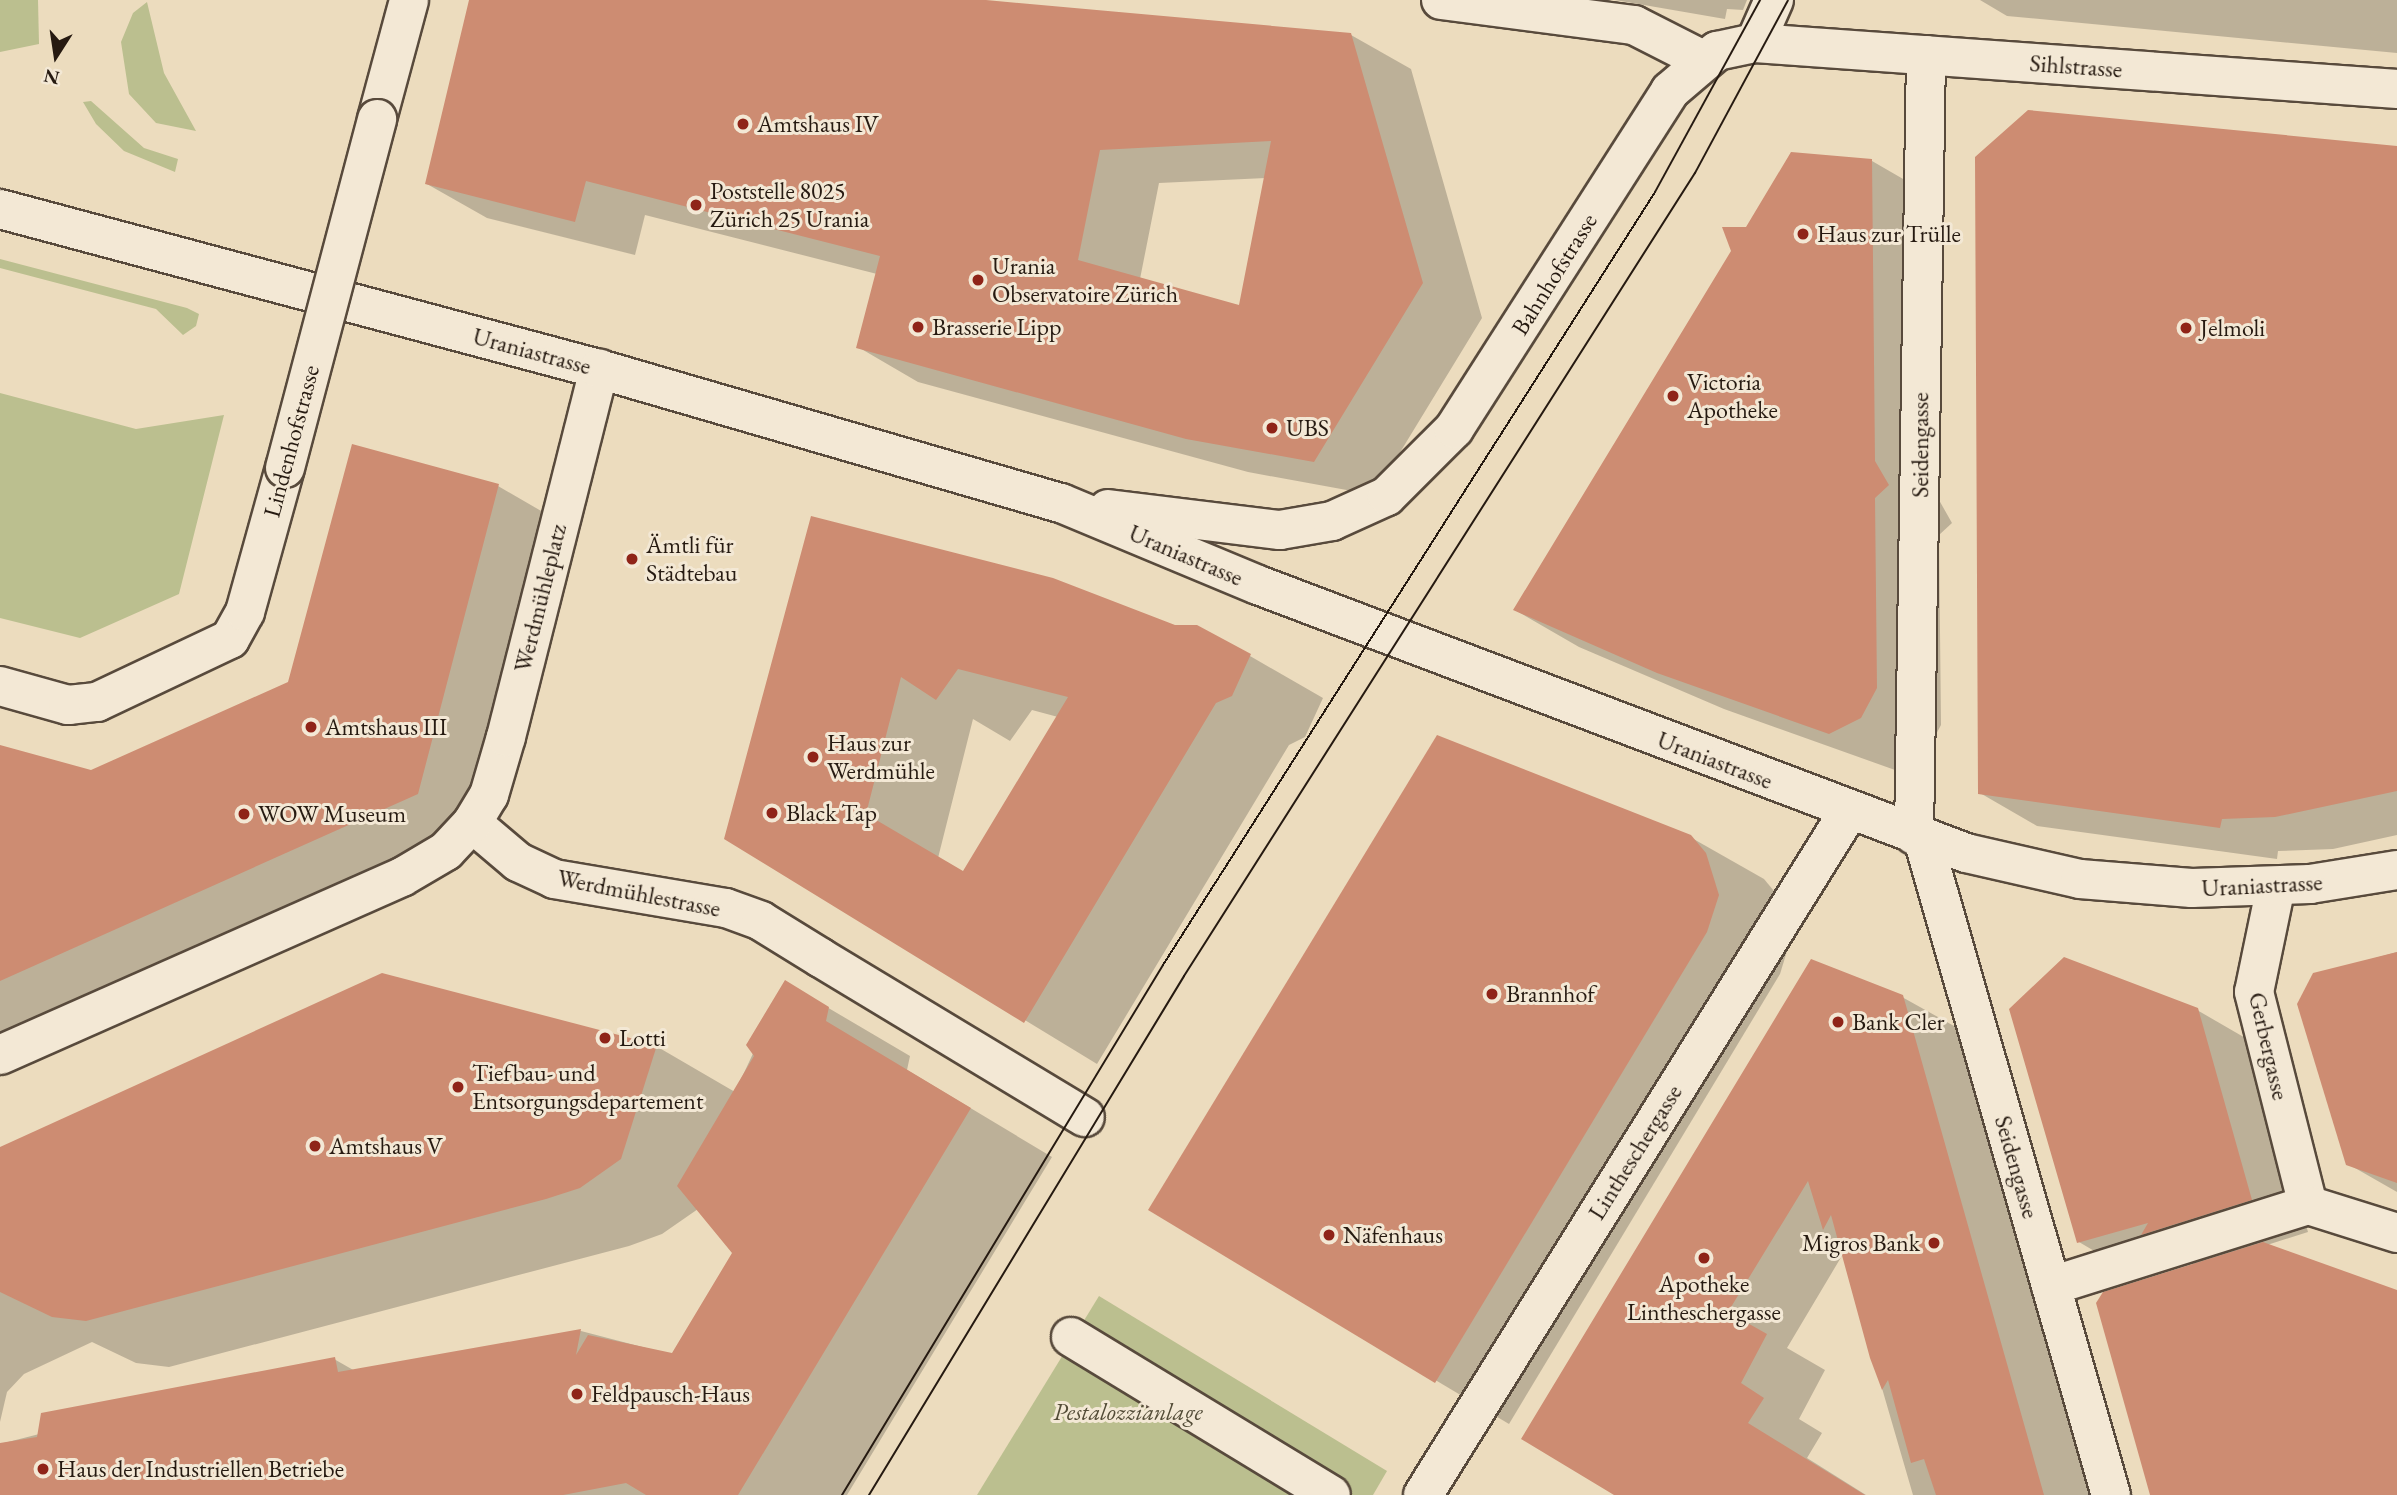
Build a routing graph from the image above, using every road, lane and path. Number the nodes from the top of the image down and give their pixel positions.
1 (408, 0) edge
2 (1441, 0) edge
3 (1774, 0) edge
4 (1755, 43) junction
5 (1926, 55) junction
6 (1701, 60) junction
7 (2397, 89) edge
8 (0, 209) edge
9 (599, 369) junction
10 (1061, 503) junction
11 (1309, 527) joint
12 (0, 686) edge
13 (1849, 811) junction
14 (472, 823) junction
15 (1919, 837) junction
16 (2397, 870) edge
17 (2276, 886) junction
18 (0, 1055) edge
19 (1085, 1117) dead end
20 (2308, 1205) junction
21 (2397, 1233) edge
22 (2051, 1286) junction
23 (1071, 1337) dead end
24 (1331, 1495) edge
25 (1423, 1495) edge
26 (2111, 1495) edge

1 - 12 street, Lindenhofstrasse, bridge
2 - 6 street
3 - 4 street
4 - 5 street, Sihlstrasse
4 - 6 street, Bahnhofstrasse
5 - 7 street, Sihlstrasse
5 - 15 street, Seidengasse
6 - 11 street, Bahnhofstrasse
8 - 9 street, Uraniastrasse
9 - 10 street, Uraniastrasse
9 - 14 street, Werdmühleplatz
10 - 11 street, Uraniastrasse
10 - 13 street, Uraniastrasse
13 - 15 street, Uraniastrasse
13 - 25 street, Lintheschergasse
14 - 18 street
14 - 19 street, Werdmühlestrasse
15 - 17 street, Uraniastrasse
15 - 22 street, Seidengasse
16 - 17 street, Uraniastrasse
17 - 20 street, Gerbergasse
20 - 21 street
20 - 22 street
22 - 26 street, Seidengasse
23 - 24 street

